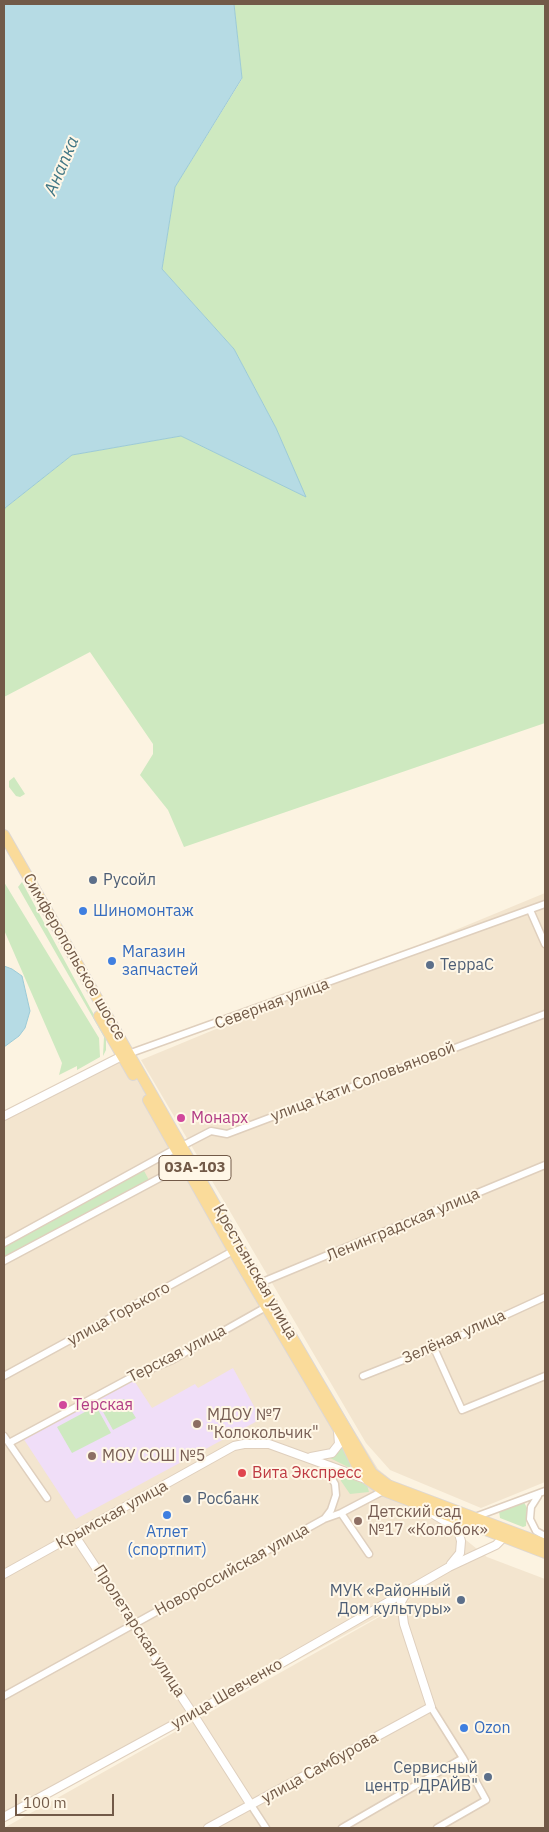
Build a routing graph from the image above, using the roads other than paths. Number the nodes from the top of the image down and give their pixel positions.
1 (4, 834) edge
2 (4, 846) edge
3 (545, 904) edge
4 (530, 910) junction
5 (545, 944) edge
6 (545, 1014) edge
7 (126, 1055) junction
8 (4, 1116) edge
9 (178, 1148) junction
10 (184, 1165) junction
11 (545, 1166) edge
12 (4, 1243) edge
13 (233, 1251) junction
14 (4, 1261) edge
15 (260, 1283) junction
16 (545, 1297) edge
17 (266, 1307) junction
18 (434, 1348) junction
19 (4, 1376) edge
20 (363, 1376) dead end
21 (545, 1376) edge
22 (337, 1427) junction
23 (4, 1436) edge
24 (9, 1443) junction
25 (305, 1457) junction
26 (331, 1466) junction
27 (368, 1480) junction
28 (388, 1487) junction
29 (543, 1492) edge
30 (47, 1498) dead end
31 (423, 1506) junction
32 (341, 1513) junction
33 (475, 1517) junction
34 (324, 1519) junction
35 (506, 1533) junction
36 (75, 1536) junction
37 (545, 1536) edge
38 (545, 1544) edge
39 (545, 1553) edge
40 (369, 1554) dead end
41 (448, 1567) junction
42 (4, 1574) edge
43 (407, 1591) junction
44 (135, 1625) junction
45 (4, 1696) edge
46 (431, 1707) junction
47 (194, 1714) junction
48 (464, 1758) junction
49 (251, 1805) junction
50 (4, 1817) edge
51 (208, 1828) edge
52 (266, 1828) edge
53 (342, 1828) edge
54 (437, 1828) edge

1 - 7 main road, Симферопольское шоссе / 03А-103
2 - 7 main road, Симферопольское шоссе / 03А-103
3 - 4 street, Северная улица
4 - 5 street
4 - 7 street, Северная улица
6 - 9 street, улица Кати Соловьяновой
7 - 8 street, Северная улица
7 - 9 main road, Крестьянская улица / 03А-103
9 - 10 main road, Крестьянская улица / 03А-103
9 - 12 street, улица Кати Соловьяновой
9 - 15 main road, Крестьянская улица / 03А-103
10 - 13 main road, Крестьянская улица / 03А-103
10 - 14 street
11 - 15 street, Ленинградская улица
13 - 17 main road, Крестьянская улица / 03А-103
13 - 19 street, улица Горького
15 - 28 main road, Крестьянская улица / 03А-103
16 - 18 street, Зелёная улица
17 - 22 main road, Крестьянская улица / 03А-103
17 - 24 street, Терская улица
18 - 20 street, Зелёная улица
18 - 21 street
22 - 25 street, Крымская улица
22 - 27 main road, Крестьянская улица / 03А-103
23 - 24 street
24 - 30 street
25 - 26 street, Крымская улица
25 - 36 street, Крымская улица
26 - 27 street, Крымская улица
26 - 34 street
27 - 28 main road, Крестьянская улица / 03А-103
28 - 31 main road, Крестьянская улица / 03А-103
28 - 32 street, Новороссийская улица
28 - 33 main road, Крестьянская улица / 03А-103
29 - 33 street
29 - 37 street
31 - 35 main road, Крестьянская улица / 03А-103
31 - 41 street, улица Шевченко
32 - 34 street, Новороссийская улица
32 - 40 street
33 - 35 main road, Крестьянская улица / 03А-103
34 - 44 street, Новороссийская улица
35 - 38 main road, Крестьянская улица / 03А-103
35 - 39 main road, Крестьянская улица / 03А-103
35 - 41 street, улица Шевченко
36 - 42 street, Крымская улица
36 - 44 street, Пролетарская улица
41 - 43 street, улица Шевченко
43 - 46 street
43 - 47 street, улица Шевченко
44 - 45 street, Новороссийская улица
44 - 47 street, Пролетарская улица
46 - 48 street
46 - 49 street, улица Самбурова
47 - 49 street, Пролетарская улица
47 - 50 street, улица Шевченко
48 - 53 street
48 - 54 street
49 - 51 street, улица Самбурова
49 - 52 street, Пролетарская улица

